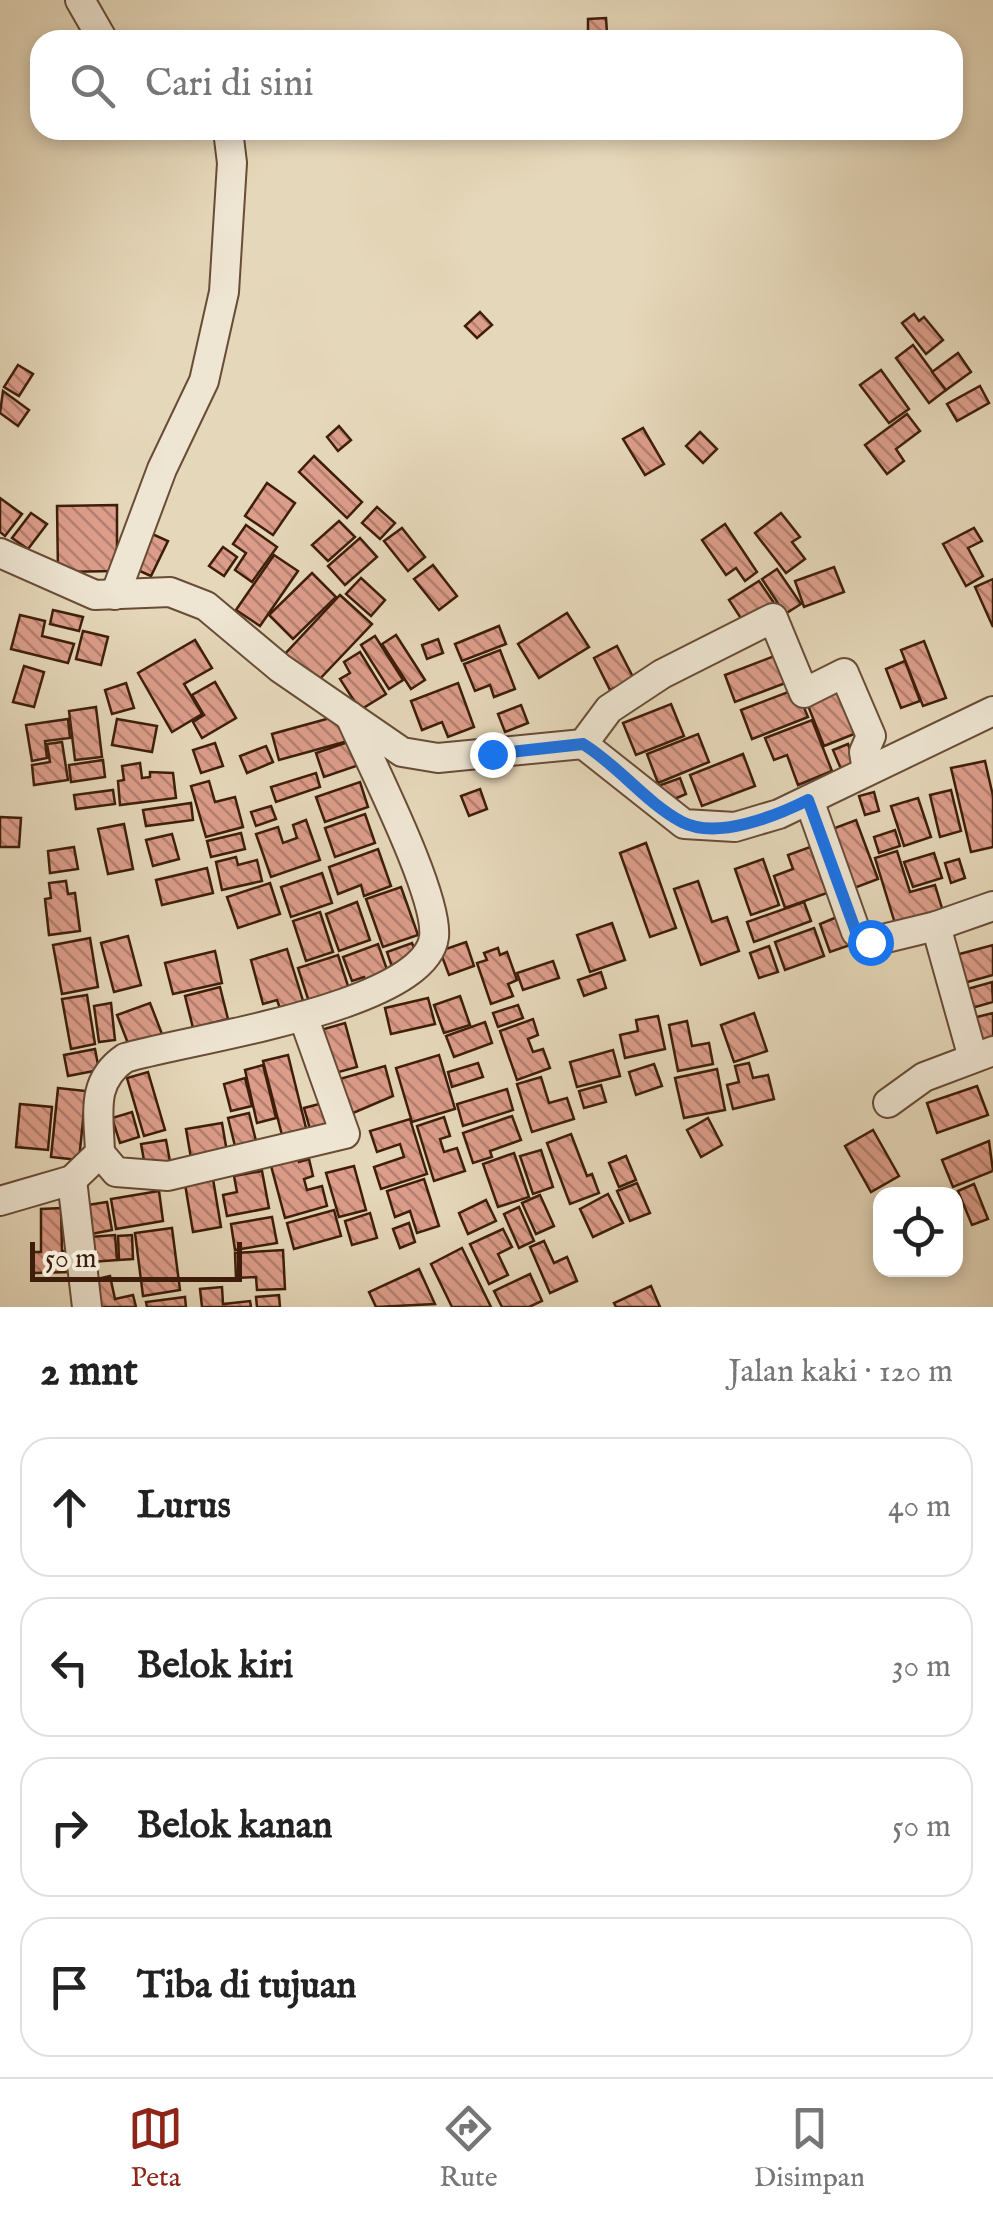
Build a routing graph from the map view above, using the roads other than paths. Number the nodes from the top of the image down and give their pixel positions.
1 (80, 0) edge
2 (97, 30) edge
3 (229, 140) edge
4 (0, 553) edge
5 (114, 595) junction
6 (993, 711) edge
7 (350, 715) junction
8 (583, 744) junction
9 (867, 770) junction
10 (808, 800) junction
11 (993, 906) edge
12 (936, 926) junction
13 (302, 1016) junction
14 (983, 1055) edge
15 (888, 1103) dead end
16 (100, 1153) junction
17 (72, 1180) junction
18 (0, 1201) edge
19 (87, 1307) edge

1 - 2 street
3 - 5 street
4 - 5 street
5 - 7 street
6 - 9 street
7 - 8 street
7 - 13 street
8 - 9 street
8 - 10 street
9 - 10 street
10 - 12 street
11 - 12 street
12 - 14 street
13 - 16 street
13 - 16 street
14 - 15 street
16 - 17 street
17 - 18 street
17 - 19 street

